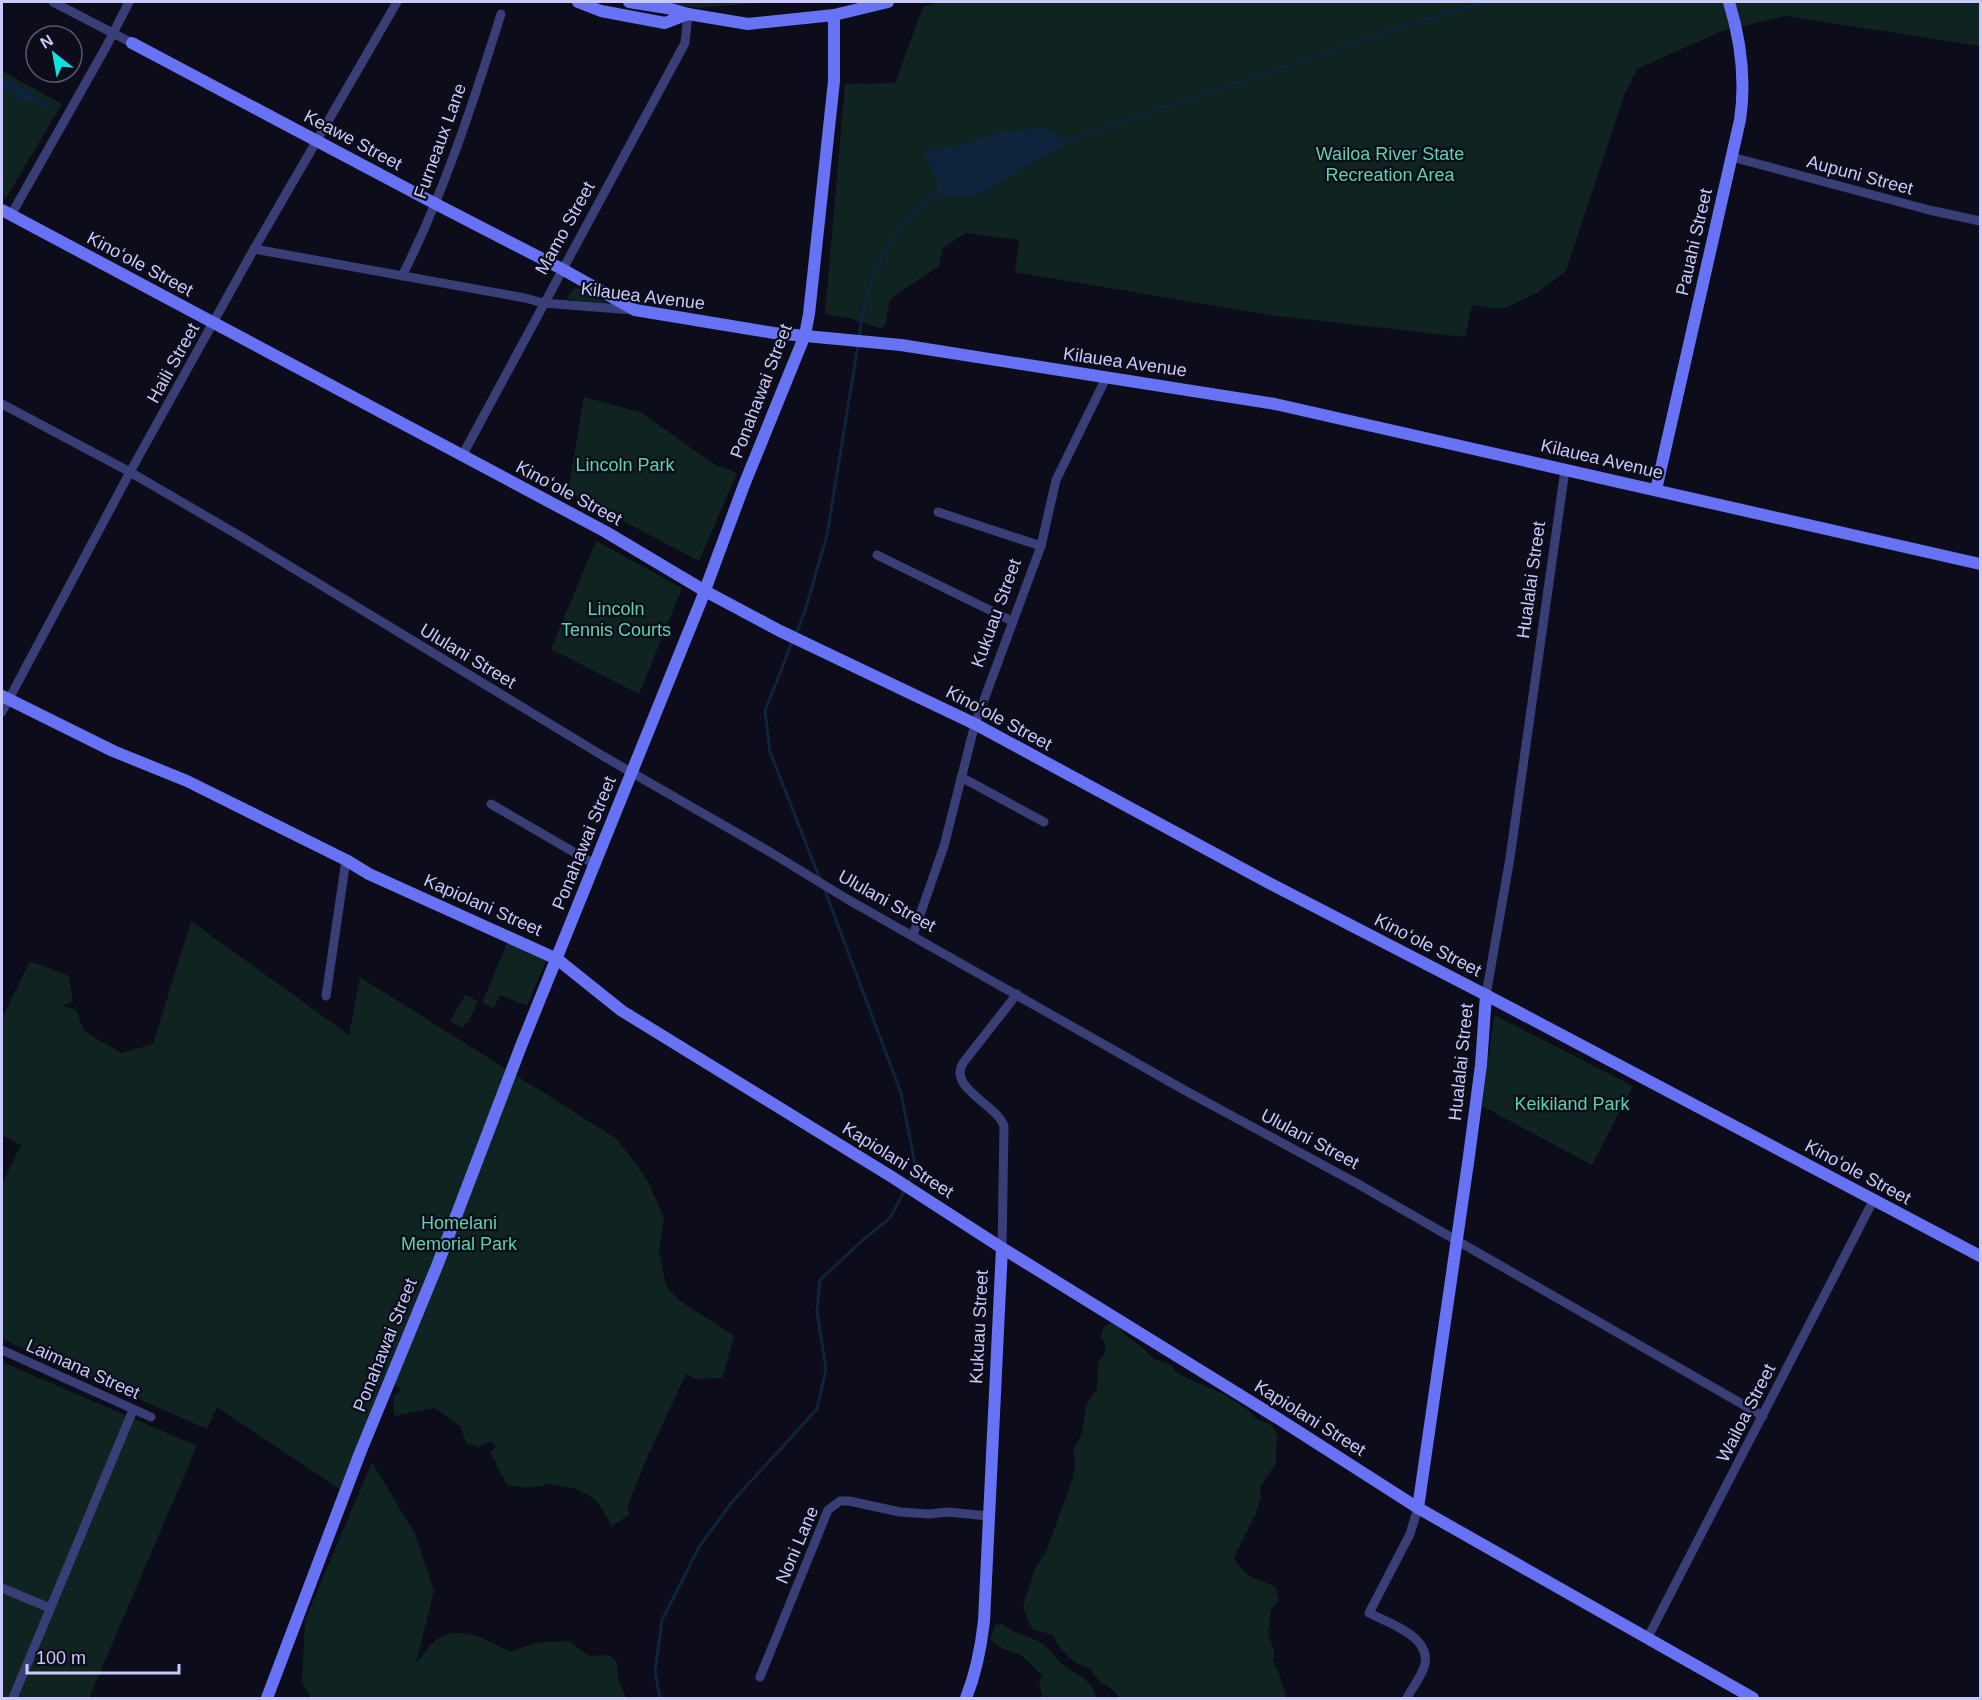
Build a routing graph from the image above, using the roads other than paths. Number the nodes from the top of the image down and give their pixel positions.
1 (53, 2) edge
2 (129, 2) edge
3 (397, 2) edge
4 (578, 2) edge
5 (629, 2) edge
6 (888, 2) edge
7 (1729, 2) edge
8 (501, 14) dead end
9 (688, 14) junction
10 (834, 15) junction
11 (113, 33) junction
12 (132, 43) joint
13 (315, 140) junction
14 (1732, 158) junction
15 (434, 203) junction
16 (6, 213) edge
17 (1980, 221) edge
18 (254, 249) junction
19 (562, 268) junction
20 (402, 276) junction
21 (543, 303) junction
22 (635, 310) junction
23 (214, 322) junction
24 (805, 335) junction
25 (1106, 378) junction
26 (2, 404) edge
27 (462, 456) junction
28 (1565, 470) junction
29 (130, 472) junction
30 (1656, 490) junction
31 (938, 512) dead end
32 (1041, 546) junction
33 (877, 555) dead end
34 (1980, 564) edge
35 (705, 591) junction
36 (1012, 621) junction
37 (5, 697) edge
38 (2, 712) edge
39 (975, 724) junction
40 (632, 773) junction
41 (962, 777) junction
42 (491, 804) dead end
43 (1044, 822) dead end
44 (346, 860) junction
45 (596, 864) junction
46 (913, 935) junction
47 (557, 959) junction
48 (1017, 994) junction
49 (1486, 995) junction
50 (326, 996) dead end
51 (1874, 1201) junction
52 (1457, 1241) junction
53 (1002, 1248) junction
54 (1980, 1256) edge
55 (2, 1350) edge
56 (133, 1410) junction
57 (1763, 1416) junction
58 (151, 1417) dead end
59 (1418, 1508) junction
60 (988, 1516) junction
61 (2, 1588) edge
62 (50, 1608) junction
63 (1647, 1639) junction
64 (760, 1677) dead end
65 (13, 1698) edge
66 (267, 1698) edge
67 (966, 1698) edge
68 (1407, 1698) edge
69 (1753, 1698) edge

1 - 11 street, Keawe Street
2 - 11 street
3 - 13 street, Haili Street
4 - 9 street
5 - 9 street
6 - 10 street
7 - 14 street, Pauahi Street
8 - 15 street, Furneaux Lane
9 - 10 street
9 - 19 street, Mamo Street
10 - 24 street, Ponahawai Street
11 - 12 street, Keawe Street
11 - 16 street
12 - 13 street, Keawe Street
13 - 15 street, Keawe Street
13 - 18 street, Haili Street
14 - 17 street, Aupuni Street
14 - 30 street, Pauahi Street
15 - 19 street, Keawe Street
15 - 20 street, Furneaux Lane
16 - 23 street, Kinoʻole Street
18 - 20 street, Kilauea Avenue
18 - 23 street, Haili Street
19 - 21 street, Mamo Street
19 - 22 street, Keawe Street
20 - 21 street, Kilauea Avenue
21 - 22 street, Kilauea Avenue
21 - 27 street, Mamo Street
22 - 24 street, Kilauea Avenue
23 - 27 street, Kinoʻole Street
23 - 29 street, Haili Street
24 - 25 street, Kilauea Avenue
24 - 35 street, Ponahawai Street
25 - 28 street, Kilauea Avenue
25 - 32 street, Kukuau Street
26 - 29 street, Ululani Street
27 - 35 street, Kinoʻole Street
28 - 30 street, Kilauea Avenue
28 - 49 street, Hualalai Street
29 - 37 street, Haili Street
29 - 40 street, Ululani Street
30 - 34 street, Kilauea Avenue
31 - 32 street
32 - 36 street, Kukuau Street
33 - 36 street
35 - 39 street, Kinoʻole Street
35 - 40 street, Ponahawai Street
36 - 39 street, Kukuau Street
37 - 38 street, Haili Street
37 - 44 street, Kapiolani Street
39 - 41 street, Kukuau Street
39 - 49 street, Kinoʻole Street
40 - 45 street, Ponahawai Street
40 - 46 street, Ululani Street
41 - 43 street
41 - 46 street, Kukuau Street
42 - 45 street
44 - 47 street, Kapiolani Street
44 - 50 street
45 - 47 street, Ponahawai Street
46 - 48 street, Ululani Street
47 - 53 street, Kapiolani Street
47 - 66 street, Ponahawai Street
48 - 52 street, Ululani Street
48 - 53 street, Kukuau Street
49 - 51 street, Kinoʻole Street
49 - 52 street, Hualalai Street
51 - 54 street, Kinoʻole Street
51 - 57 street, Wailoa Street
52 - 57 street, Ululani Street
52 - 59 street, Hualalai Street
53 - 59 street, Kapiolani Street
53 - 60 street, Kukuau Street
55 - 56 street, Laimana Street
56 - 58 street, Laimana Street
56 - 62 street
57 - 63 street, Wailoa Street
59 - 63 street, Kapiolani Street
59 - 68 street, Hualalai Street
60 - 64 street, Noni Lane
60 - 67 street, Kukuau Street
61 - 62 street
62 - 65 street
63 - 69 street, Kapiolani Street

